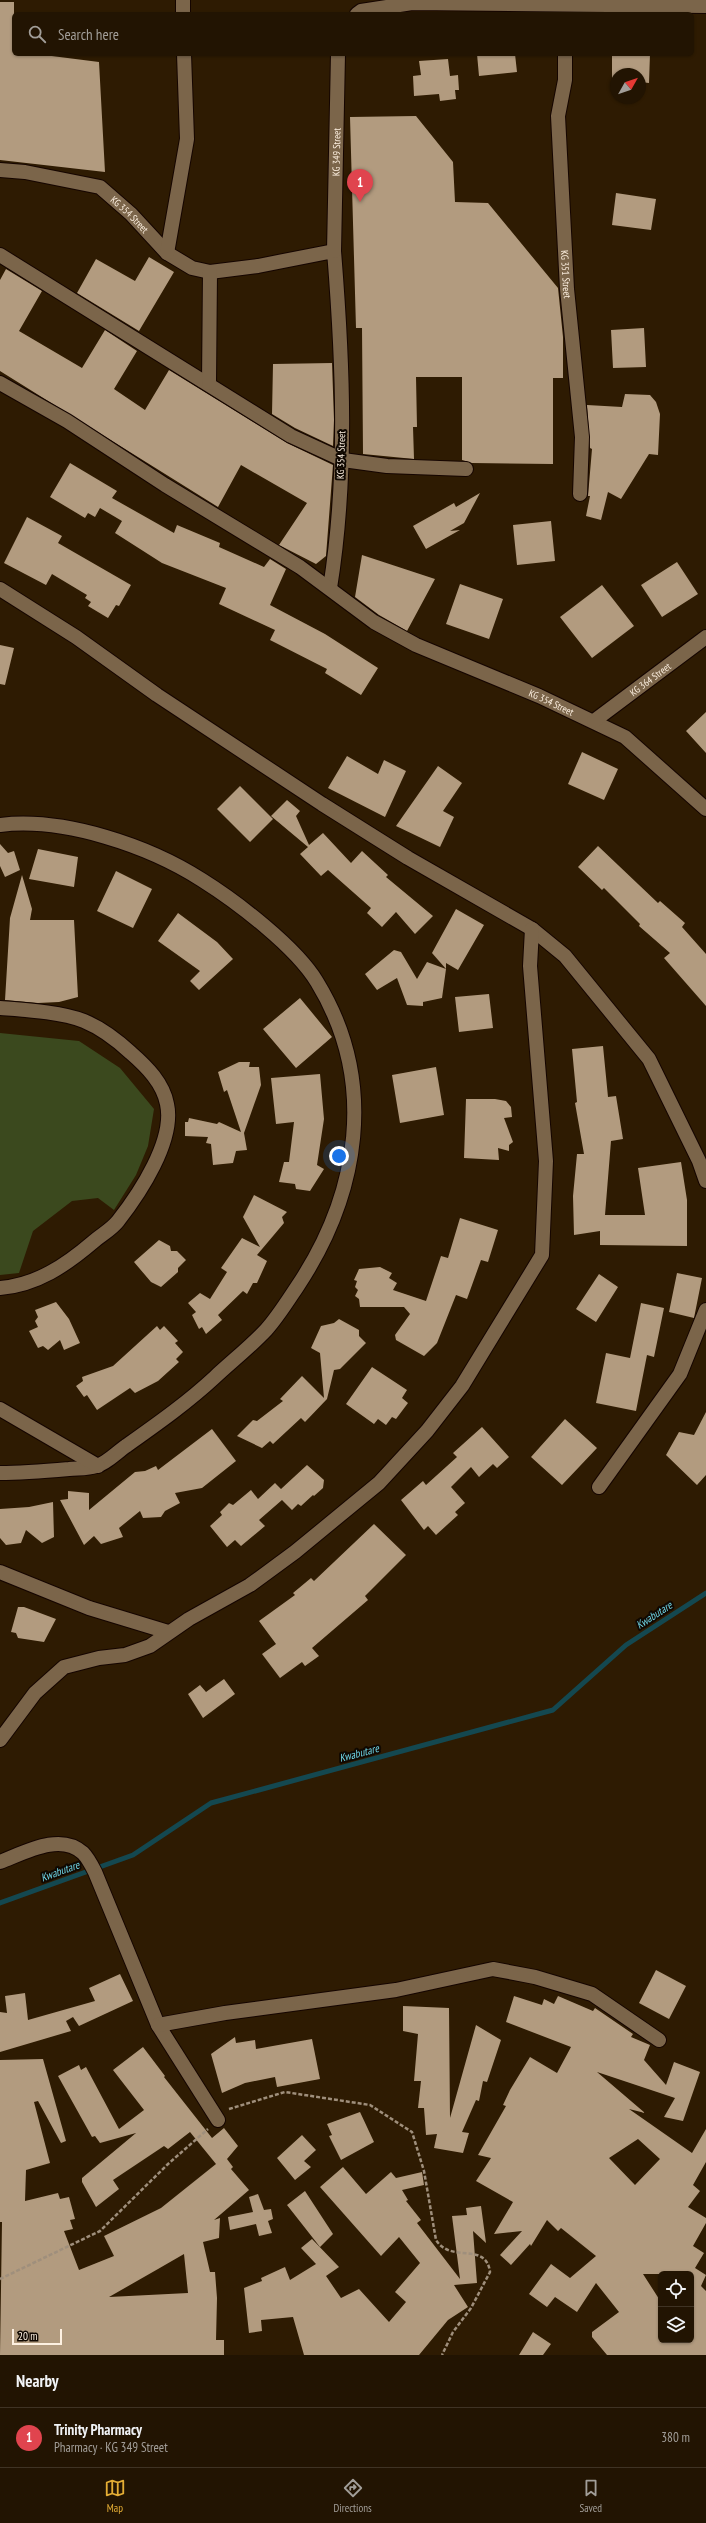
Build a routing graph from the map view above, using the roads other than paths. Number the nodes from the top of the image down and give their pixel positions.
1 (183, 0) edge
2 (412, 1) edge
3 (706, 6) edge
4 (564, 7) edge
5 (183, 12) edge
6 (360, 12) edge
7 (184, 56) edge
8 (338, 56) edge
9 (565, 56) edge
10 (0, 170) edge
11 (334, 251) junction
12 (167, 253) junction
13 (0, 255) edge
14 (210, 272) junction
15 (0, 383) edge
16 (209, 383) junction
17 (343, 460) junction
18 (466, 469) dead end
19 (580, 494) dead end
20 (330, 588) junction
21 (0, 589) edge
22 (706, 637) edge
23 (594, 721) junction
24 (706, 809) edge
25 (0, 825) edge
26 (532, 929) junction
27 (0, 1008) edge
28 (706, 1182) edge
29 (0, 1288) edge
30 (706, 1310) edge
31 (0, 1410) edge
32 (98, 1466) junction
33 (0, 1473) edge
34 (599, 1487) dead end
35 (0, 1572) edge
36 (168, 1632) junction
37 (0, 1740) edge
38 (0, 1862) edge
39 (158, 2025) junction
40 (659, 2040) dead end
41 (218, 2120) road end

1 - 5 street
2 - 4 street
2 - 6 street
3 - 4 street
7 - 12 street
8 - 11 street, KG 349 Street
9 - 19 street, KG 351 Street
10 - 12 street, KG 354 Street
11 - 14 street, KG 354 Street
11 - 17 street, KG 354 Street
12 - 14 street, KG 354 Street
13 - 16 street
14 - 16 street
15 - 20 street
16 - 17 street
17 - 18 street
17 - 20 street, KG 354 Street
20 - 23 street, KG 354 Street
21 - 26 street
22 - 23 street, KG 364 Street
23 - 24 street, KG 354 Street
25 - 32 street
26 - 28 street
26 - 36 street
27 - 29 street
30 - 34 street
31 - 32 street
32 - 33 street
35 - 36 street
36 - 37 street
38 - 39 street
39 - 40 street
39 - 41 street

